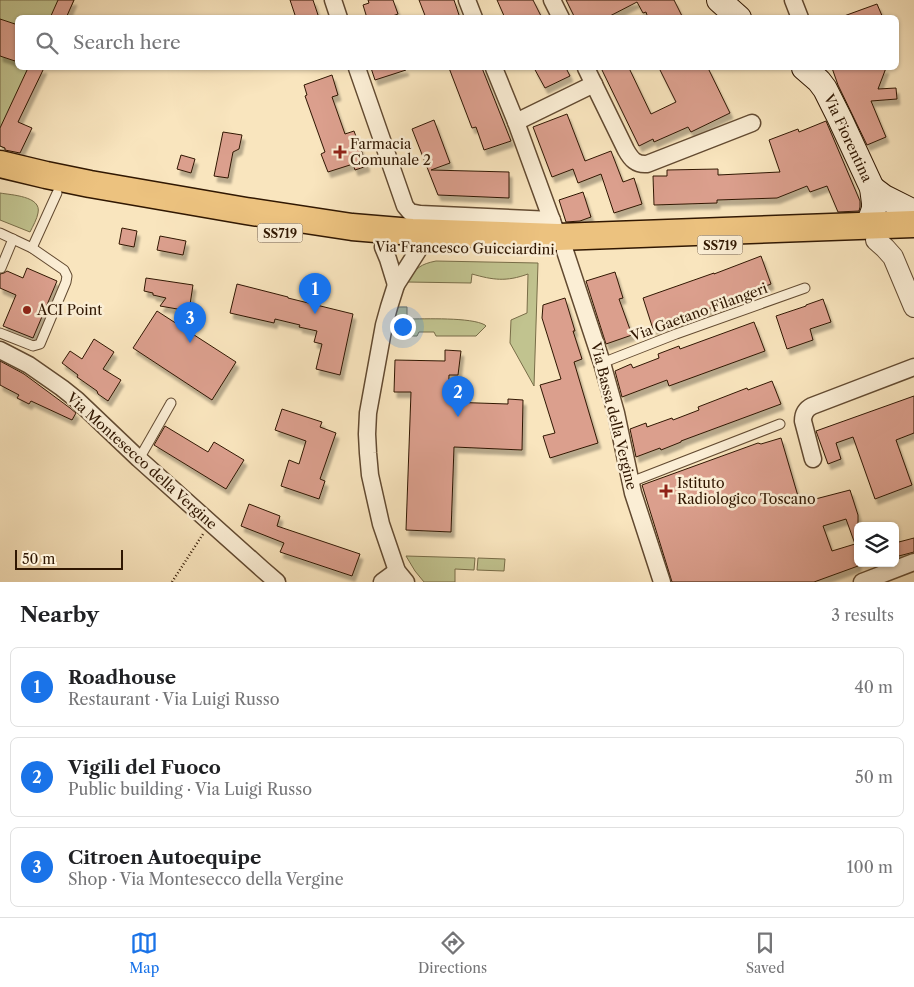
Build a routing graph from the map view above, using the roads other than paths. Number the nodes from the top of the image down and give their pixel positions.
1 (333, 0) edge
2 (467, 0) edge
3 (552, 0) edge
4 (719, 0) edge
5 (793, 0) edge
6 (338, 15) edge
7 (473, 15) edge
8 (560, 15) edge
9 (736, 15) edge
10 (799, 15) edge
11 (358, 70) edge
12 (495, 70) edge
13 (587, 70) edge
14 (806, 70) edge
15 (822, 78) edge
16 (594, 84) junction
17 (516, 122) junction
18 (752, 123) dead end
19 (0, 164) edge
20 (0, 181) edge
21 (872, 188) junction
22 (58, 193) junction
23 (914, 212) edge
24 (914, 224) edge
25 (0, 233) edge
26 (872, 233) junction
27 (558, 236) junction
28 (12, 238) junction
29 (914, 239) edge
30 (416, 240) junction
31 (383, 247) junction
32 (32, 248) junction
33 (1, 268) edge
34 (396, 285) junction
35 (805, 288) dead end
36 (913, 297) edge
37 (0, 333) edge
38 (0, 350) edge
39 (602, 363) junction
40 (914, 367) edge
41 (171, 403) dead end
42 (780, 424) dead end
43 (139, 458) junction
44 (813, 459) dead end
45 (631, 482) junction
46 (914, 562) edge
47 (401, 577) edge
48 (277, 582) edge
49 (382, 582) edge
50 (662, 582) edge
51 (862, 582) edge

1 - 6 street
2 - 7 street
3 - 8 street
4 - 9 main road
5 - 10 street
11 - 27 street
12 - 17 street, Via Bassa della Vergine
13 - 16 street
14 - 15 main road, Via Fiorentina
15 - 21 main road, Via Fiorentina
16 - 17 street
16 - 18 street
17 - 27 street, Via Bassa della Vergine
19 - 30 main road, Via Francesco Guicciardini / SS719
20 - 22 main road, Via Francesco Guicciardini / SS719
21 - 23 main road, Via Fiorentina
21 - 26 main road, Via Fiorentina
22 - 31 main road, Via Francesco Guicciardini / SS719
22 - 32 lane
24 - 26 main road, SS719
25 - 28 lane
26 - 27 main road, Via Francesco Guicciardini / SS719
26 - 29 main road, SS719
26 - 36 street
27 - 30 main road, Via Francesco Guicciardini / SS719
27 - 39 street, Via Bassa della Vergine
28 - 32 lane
28 - 33 lane
30 - 31 main road, Via Francesco Guicciardini / SS719
30 - 34 street
31 - 34 street
32 - 37 lane
34 - 47 street
35 - 39 lane, Via Gaetano Filangeri
38 - 43 street, Via Montesecco della Vergine
39 - 45 street, Via Bassa della Vergine
40 - 44 street
41 - 43 lane
42 - 45 lane
43 - 48 street, Via Montesecco della Vergine
45 - 50 street, Via Bassa della Vergine
46 - 51 street
47 - 49 street

